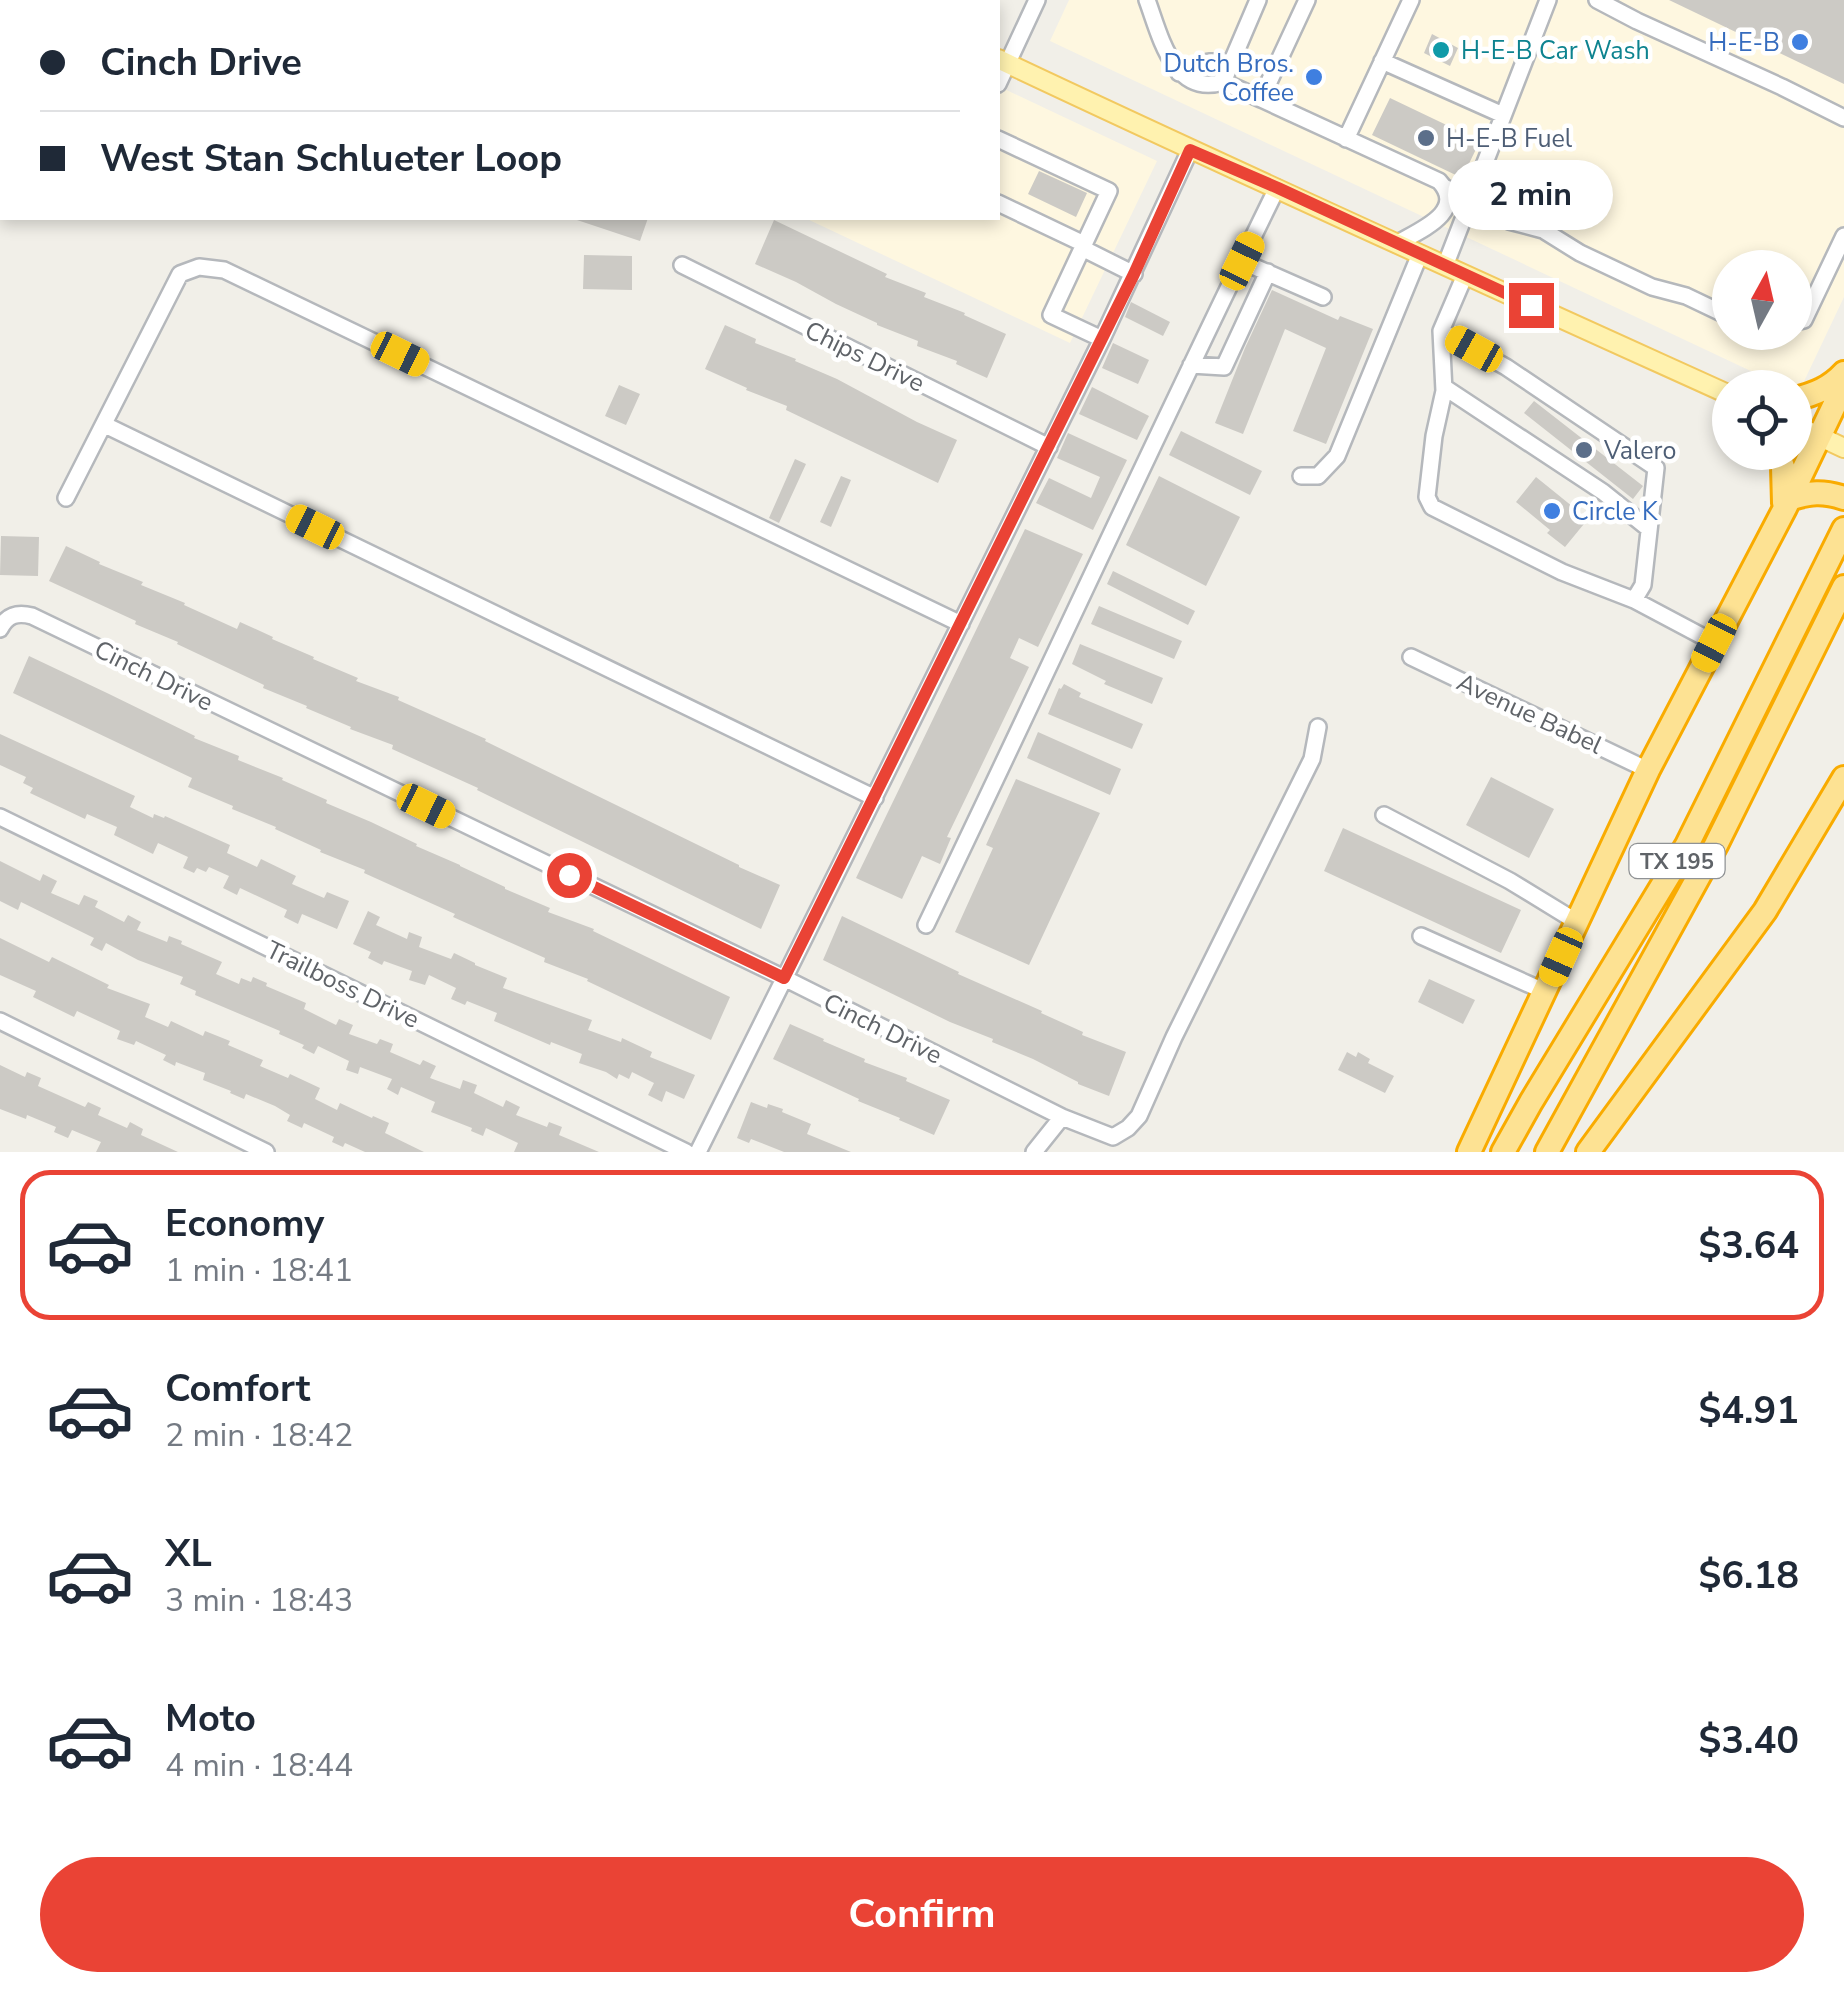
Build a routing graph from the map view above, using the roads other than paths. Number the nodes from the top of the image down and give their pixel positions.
1 (1037, 0) edge
2 (1147, 0) edge
3 (1258, 0) edge
4 (1307, 0) edge
5 (1411, 0) edge
6 (1548, 0) edge
7 (1602, 1) edge
8 (1382, 61) junction
9 (1002, 62) edge
10 (1231, 62) junction
11 (1179, 73) junction
12 (1222, 82) junction
13 (1261, 99) junction
14 (1503, 115) junction
15 (1844, 118) edge
16 (1346, 138) junction
17 (1000, 140) edge
18 (1190, 150) junction
19 (1278, 188) junction
20 (1446, 188) junction
21 (1469, 202) junction
22 (1000, 203) edge
23 (1844, 236) edge
24 (1396, 244) junction
25 (1083, 246) junction
26 (1420, 254) junction
27 (1242, 261) junction
28 (682, 264) dead end
29 (1445, 266) junction
30 (1268, 272) junction
31 (1134, 274) junction
32 (1465, 275) junction
33 (1323, 297) dead end
34 (1812, 303) edge
35 (1712, 308) edge
36 (1441, 331) junction
37 (1102, 339) junction
38 (1191, 365) junction
39 (1844, 373) edge
40 (1844, 385) edge
41 (1444, 387) junction
42 (1712, 387) edge
43 (1812, 394) edge
44 (105, 425) junction
45 (1812, 432) edge
46 (1820, 436) junction
47 (1049, 447) junction
48 (1844, 448) edge
49 (1783, 470) edge
50 (1301, 476) dead end
51 (66, 498) dead end
52 (1844, 498) edge
53 (1787, 504) junction
54 (1649, 530) junction
55 (1844, 530) edge
56 (1844, 588) edge
57 (1634, 600) junction
58 (961, 624) junction
59 (0, 629) edge
60 (1714, 643) junction
61 (1411, 657) dead end
62 (1318, 727) dead end
63 (1648, 770) junction
64 (1844, 778) edge
65 (875, 798) junction
66 (1384, 815) dead end
67 (0, 816) edge
68 (1576, 922) junction
69 (926, 925) dead end
70 (1421, 936) dead end
71 (784, 978) junction
72 (1546, 992) junction
73 (0, 1021) edge
74 (1062, 1116) junction
75 (266, 1152) edge
76 (686, 1152) edge
77 (698, 1152) edge
78 (1034, 1152) edge
79 (1469, 1152) edge
80 (1504, 1152) edge
81 (1546, 1152) edge
82 (1588, 1152) edge

1 - 9 street
2 - 11 street
3 - 10 street
4 - 13 street
5 - 8 street
6 - 14 street
7 - 15 street
8 - 14 street
8 - 16 street
9 - 18 main road
10 - 11 street
10 - 12 street
11 - 12 street
12 - 13 street
13 - 16 street
14 - 21 street
16 - 20 street
17 - 25 street
18 - 19 main road
18 - 31 street
19 - 24 main road
19 - 27 street
20 - 21 street
20 - 24 street
21 - 29 street
21 - 35 street
22 - 25 street
23 - 34 street
24 - 26 main road
25 - 31 street
25 - 37 street
26 - 29 main road
26 - 50 street
27 - 30 street
27 - 38 street
28 - 47 street, Chips Drive
29 - 32 main road
30 - 33 street
30 - 38 street
31 - 37 street
32 - 36 street
32 - 42 main road
36 - 41 street
36 - 54 street
37 - 47 street
38 - 69 street
39 - 43 highway
40 - 46 highway
41 - 54 street
41 - 57 street
44 - 51 street
44 - 58 street
44 - 65 street
45 - 46 main road
46 - 48 main road
46 - 53 highway
47 - 58 street
49 - 53 highway
52 - 53 highway
53 - 60 highway
54 - 57 street
55 - 80 highway, TX 195
56 - 81 highway, TX 195
57 - 60 street
58 - 65 street
59 - 71 street, Cinch Drive
60 - 63 highway
61 - 63 street, Avenue Babel
62 - 74 street, Cinch Drive
63 - 68 highway
64 - 82 highway
65 - 71 street
66 - 68 street
67 - 76 street, Trailboss Drive
68 - 72 highway
70 - 72 street
71 - 74 street, Cinch Drive
71 - 77 street
72 - 79 highway
73 - 75 street
74 - 78 street

